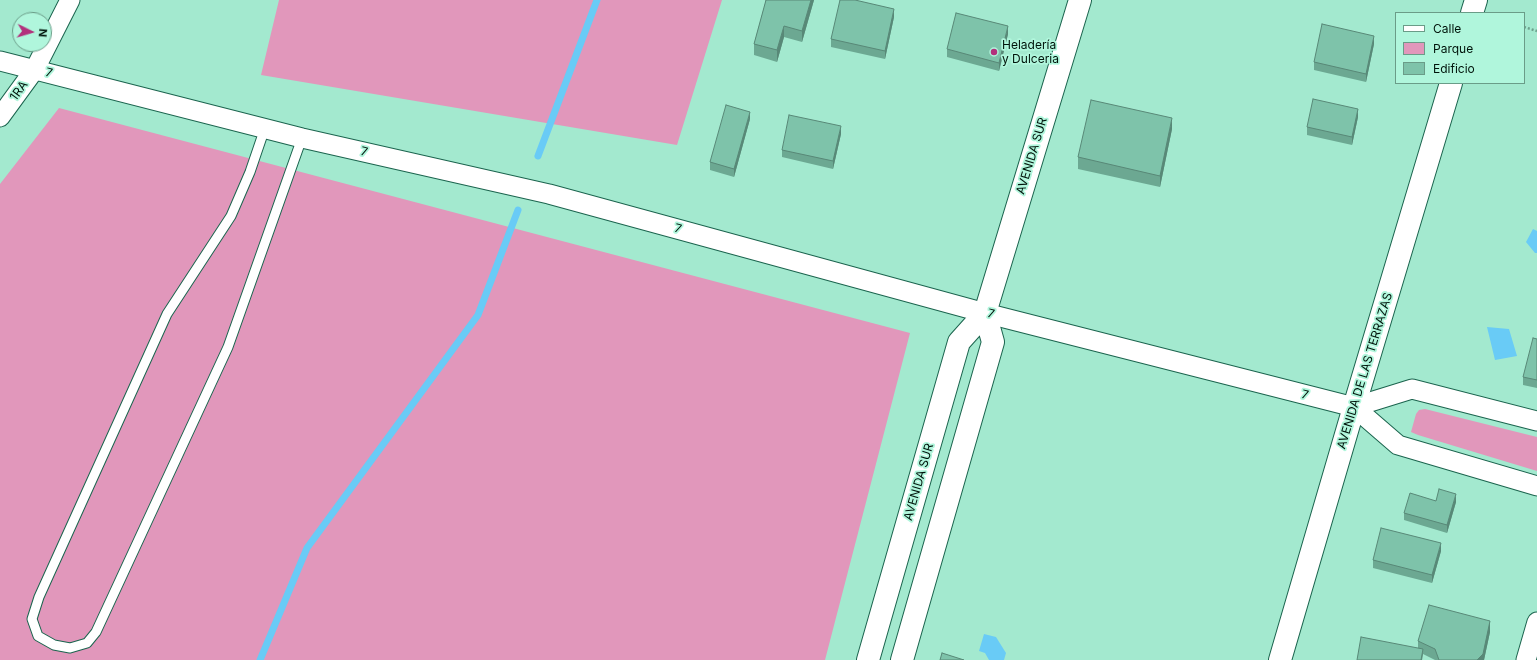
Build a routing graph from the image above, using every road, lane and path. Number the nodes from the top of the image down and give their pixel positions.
1 (70, 0) edge
2 (1476, 0) edge
3 (1075, 1) edge
4 (1472, 12) edge
5 (1525, 27) edge
6 (1537, 31) edge
7 (0, 61) edge
8 (35, 70) junction
9 (1451, 84) edge
10 (0, 117) edge
11 (265, 128) junction
12 (302, 138) junction
13 (985, 313) junction
14 (1354, 407) junction
15 (1537, 421) edge
16 (1537, 486) edge
17 (1537, 622) edge
18 (868, 660) edge
19 (902, 660) edge
20 (1280, 660) edge
21 (1526, 660) edge

1 - 8 street, 1RA
2 - 4 street
3 - 13 street, AVENIDA SUR
5 - 6 path
7 - 8 street, 7
8 - 10 street, 1RA
8 - 11 street, 7
9 - 14 street, AVENIDA DE LAS TERRAZAS
11 - 12 street, 7
11 - 12 lane
12 - 13 street, 7
13 - 14 street, 7
13 - 18 street, AVENIDA SUR
13 - 19 street
14 - 15 street
14 - 16 street, 7
14 - 20 street, AVENIDA DE LAS TERRAZAS
17 - 21 street

